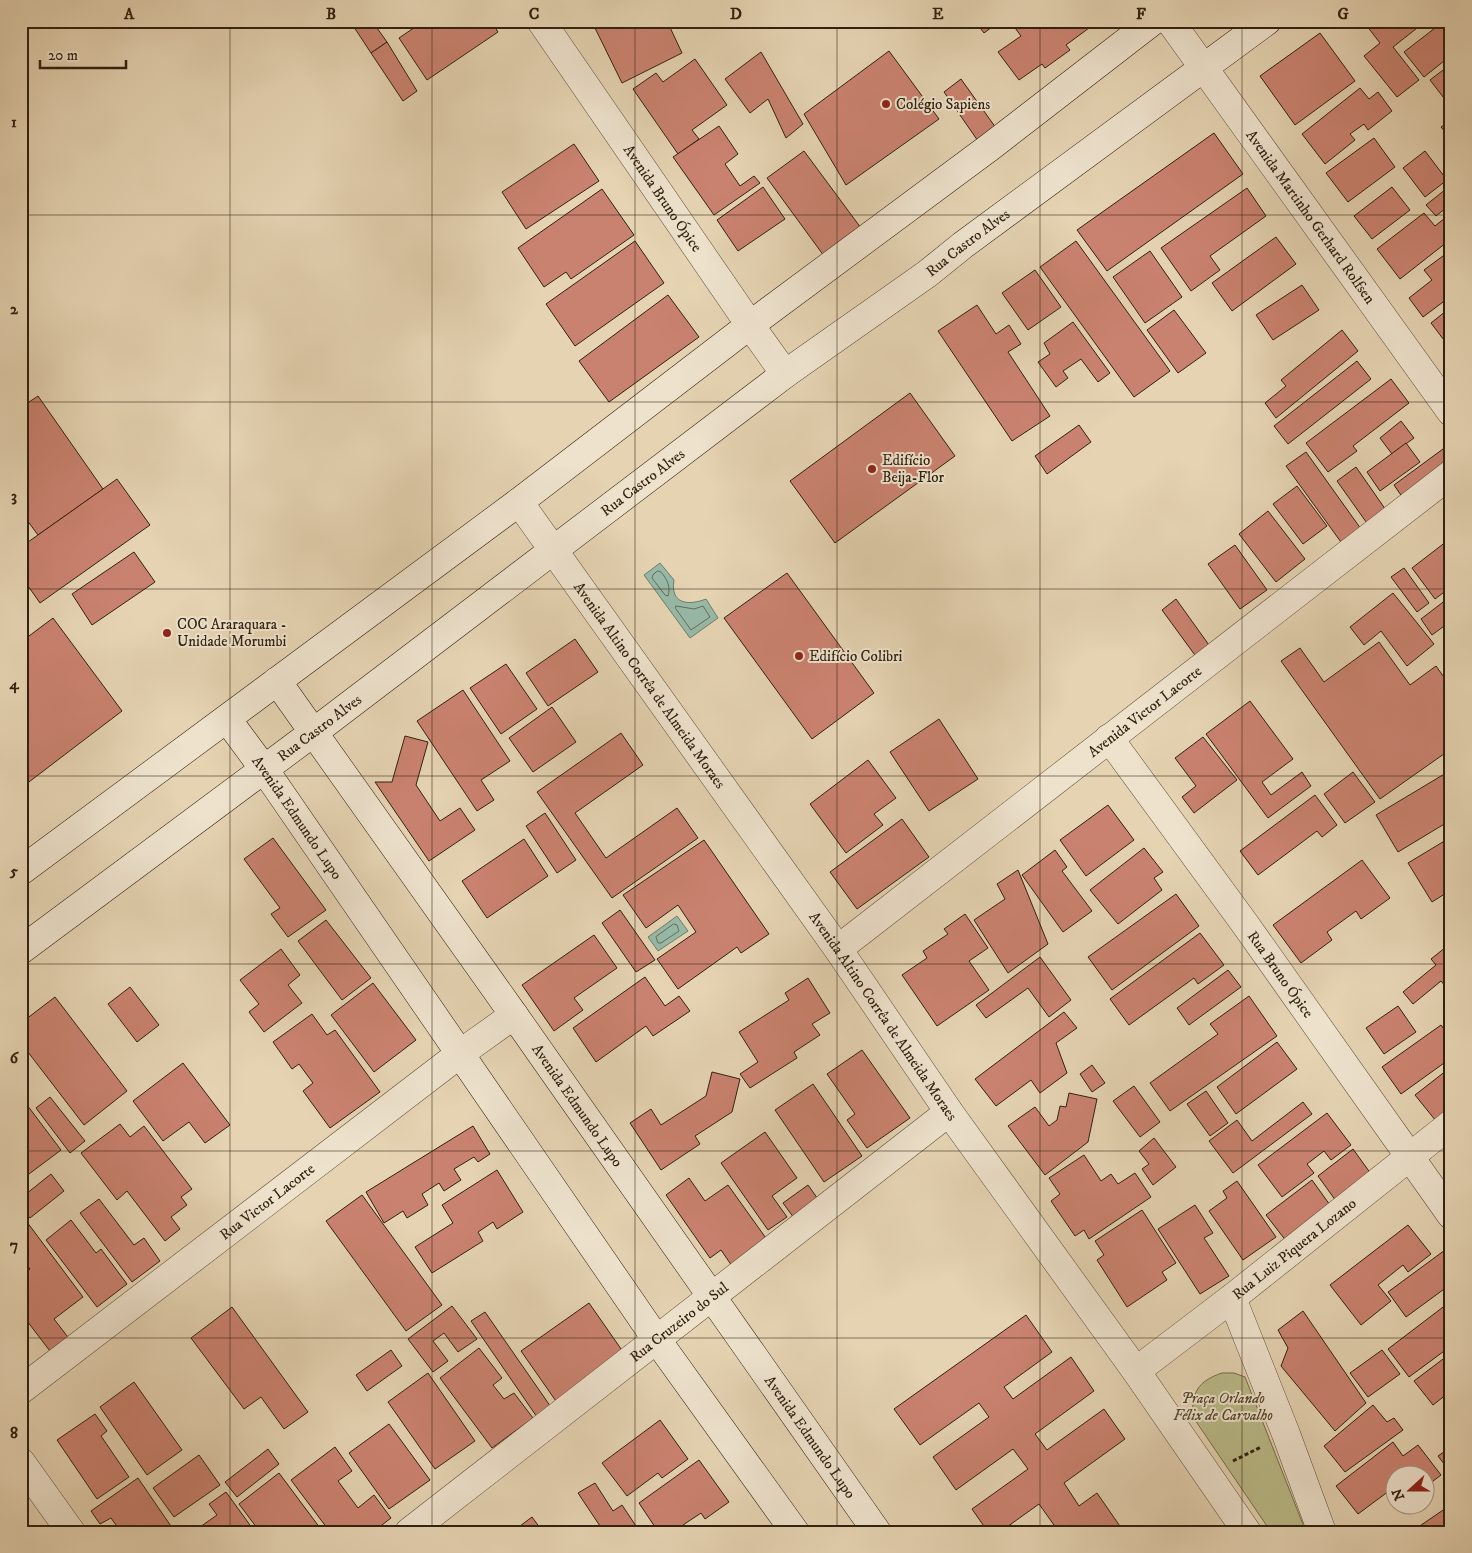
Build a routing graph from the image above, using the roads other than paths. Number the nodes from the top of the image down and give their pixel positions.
1 (541, 21) edge
2 (1153, 21) edge
3 (1170, 21) edge
4 (1268, 21) edge
5 (1205, 68) junction
6 (750, 325) junction
7 (786, 374) junction
8 (1451, 412) edge
9 (1451, 474) edge
10 (519, 502) junction
11 (553, 549) junction
12 (277, 681) junction
13 (227, 719) junction
14 (314, 732) junction
15 (1109, 738) junction
16 (264, 769) junction
17 (21, 871) edge
18 (838, 949) junction
19 (21, 950) edge
20 (514, 1015) junction
21 (461, 1053) junction
22 (949, 1112) junction
23 (1451, 1124) edge
24 (1410, 1156) junction
25 (1451, 1214) edge
26 (712, 1297) junction
27 (1232, 1298) junction
28 (657, 1340) junction
29 (1136, 1371) junction
30 (21, 1390) edge
31 (21, 1462) edge
32 (71, 1532) edge
33 (409, 1532) edge
34 (795, 1532) edge
35 (877, 1532) edge
36 (1246, 1532) edge
37 (1322, 1532) edge

1 - 6 street, Avenida Bruno Ópice
2 - 6 street
3 - 5 street, Avenida Martinho Gerhard Rolfsen
4 - 5 street, Rua Castro Alves
5 - 7 street, Rua Castro Alves
5 - 8 street, Avenida Martinho Gerhard Rolfsen
6 - 7 street, Avenida Bruno Ópice
6 - 10 street
7 - 11 street, Rua Castro Alves
9 - 15 street, Avenida Victor Lacorte
10 - 11 street, Avenida Altino Corrêa de Almeida Moraes
10 - 12 street
11 - 14 street, Rua Castro Alves
11 - 18 street, Avenida Altino Corrêa de Almeida Moraes
12 - 13 street
12 - 14 street, Avenida Edmundo Lupo
13 - 16 street, Avenida Edmundo Lupo
13 - 17 street
14 - 16 street, Rua Castro Alves
14 - 20 street, Avenida Edmundo Lupo
15 - 18 street, Avenida Victor Lacorte
15 - 24 street, Rua Bruno Ópice
16 - 19 street, Rua Castro Alves
16 - 21 street, Avenida Edmundo Lupo
18 - 22 street, Avenida Altino Corrêa de Almeida Moraes
20 - 21 street, Rua Victor Lacorte
20 - 26 street, Avenida Edmundo Lupo
21 - 28 street, Avenida Edmundo Lupo
21 - 30 street, Rua Victor Lacorte
22 - 26 street, Rua Cruzeiro do Sul
22 - 29 street, Avenida Altino Corrêa de Almeida Moraes
23 - 24 street, Rua Luiz Piquera Lozano
24 - 25 street, Rua Bruno Ópice
24 - 27 street, Rua Luiz Piquera Lozano
26 - 28 street, Rua Cruzeiro do Sul
26 - 35 street, Avenida Edmundo Lupo
27 - 29 street, Rua Luiz Piquera Lozano
27 - 37 street
28 - 33 street, Rua Cruzeiro do Sul
28 - 34 street, Avenida Edmundo Lupo
29 - 36 street, Avenida Altino Corrêa de Almeida Moraes
31 - 32 street

